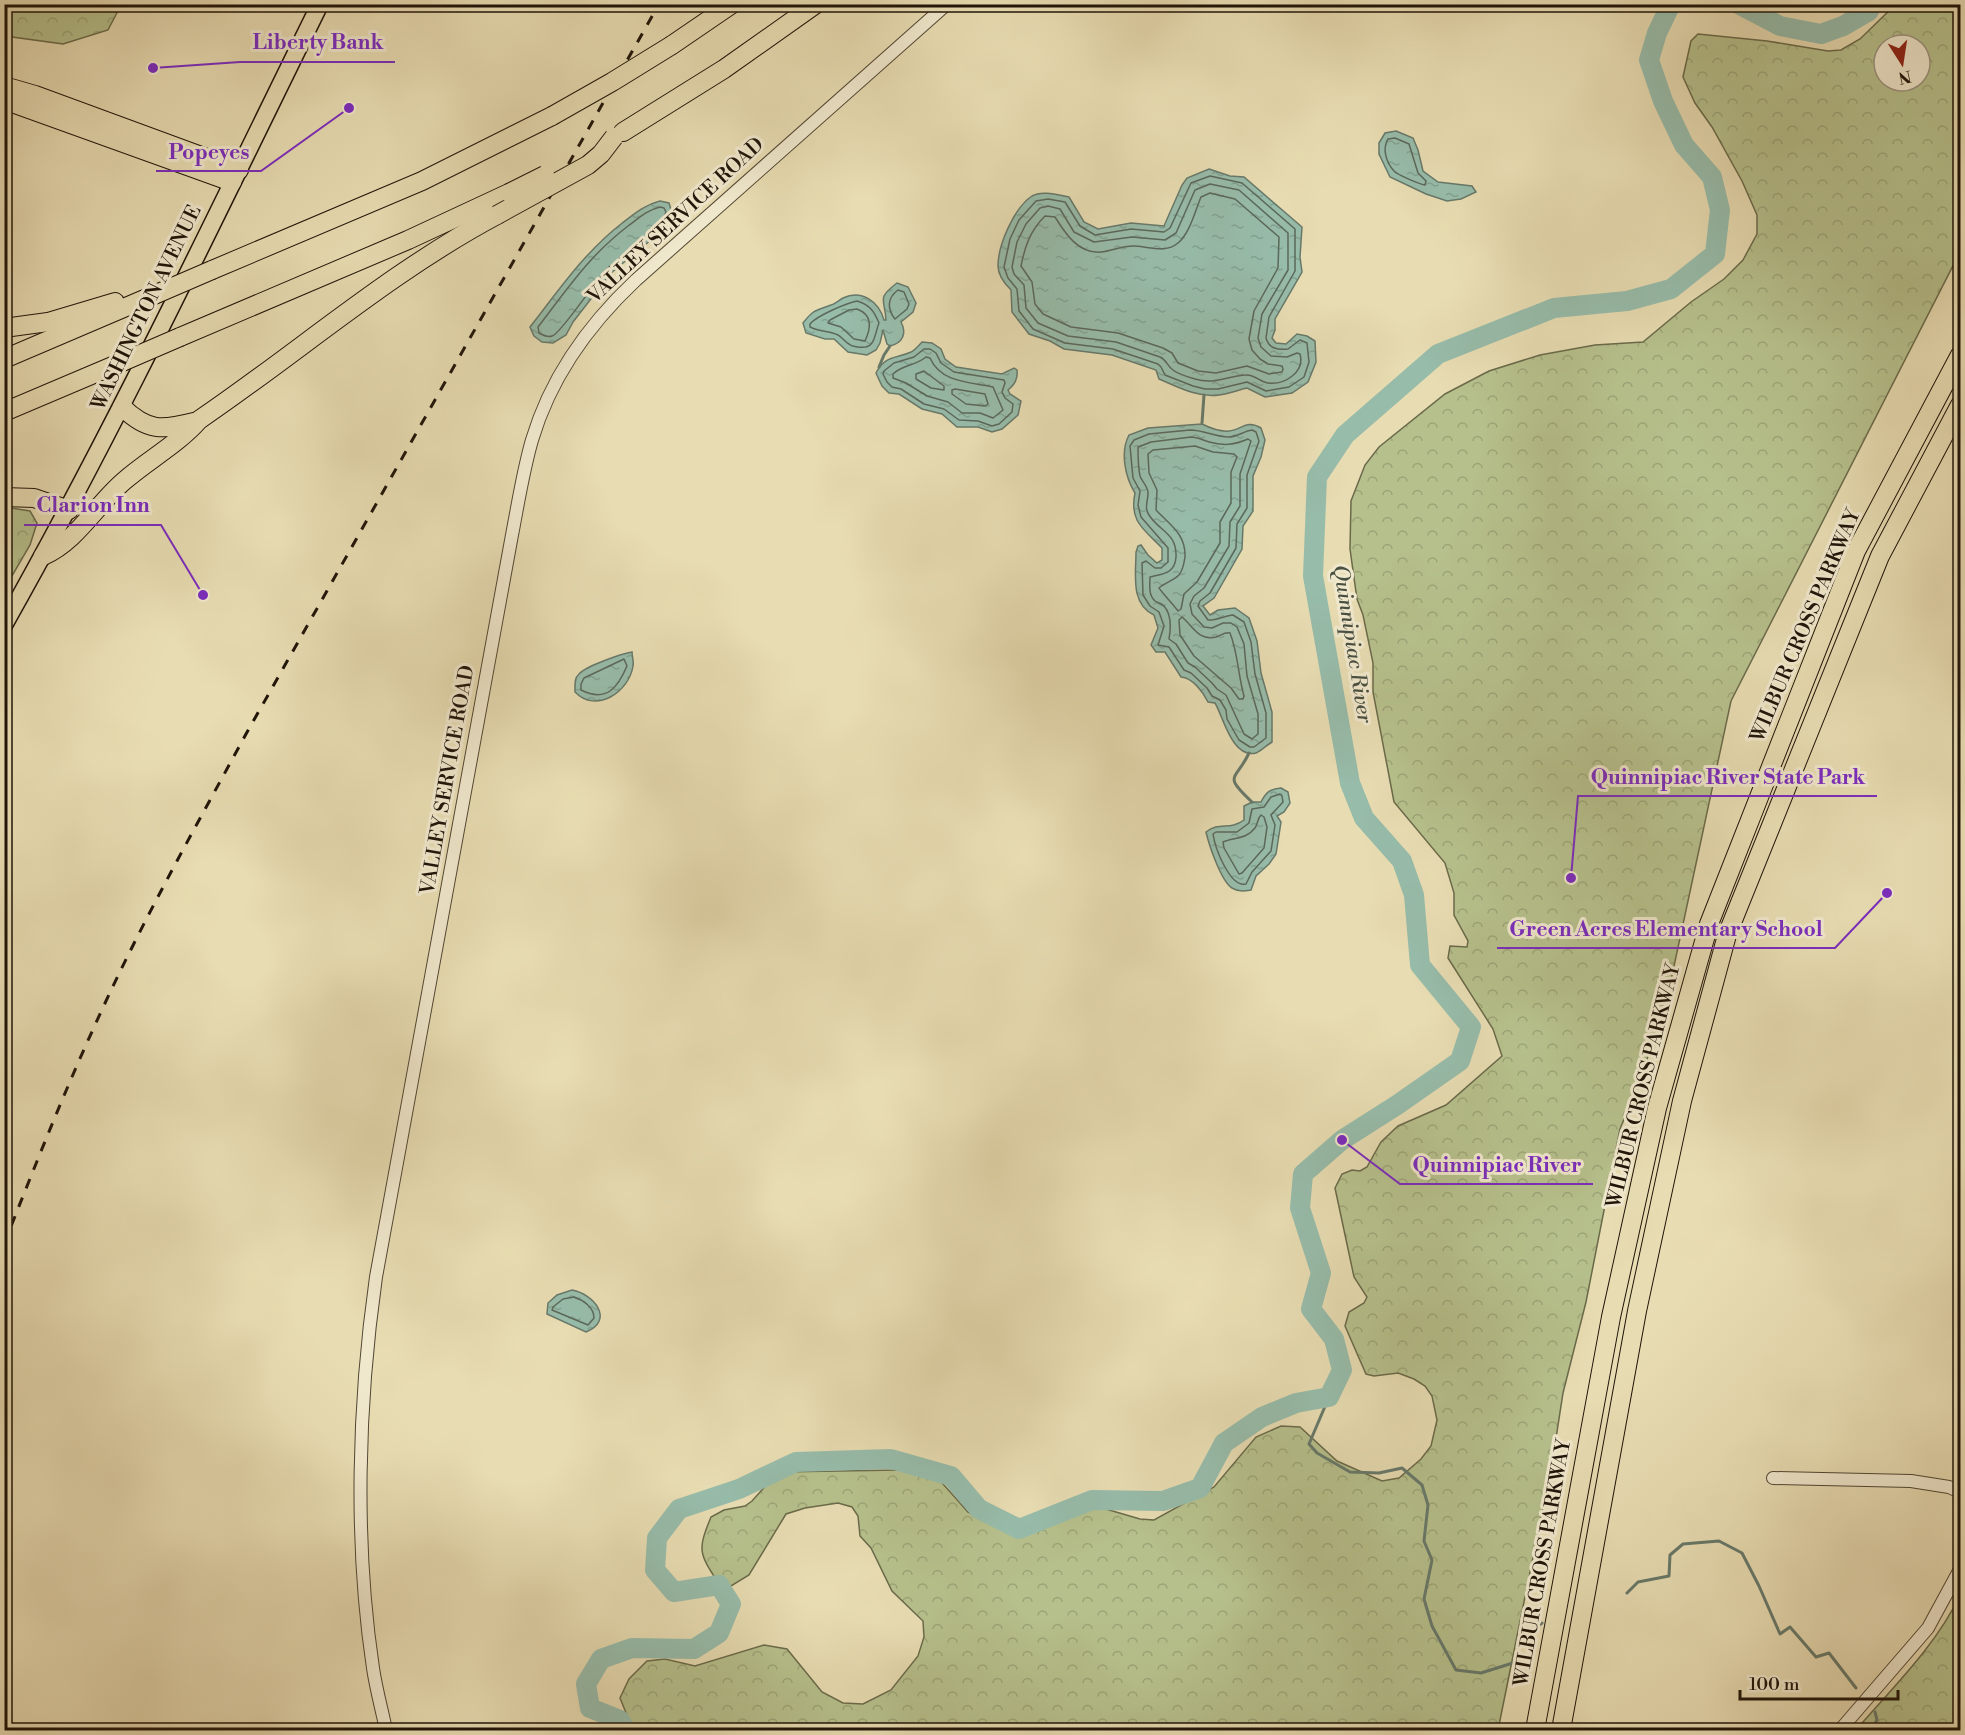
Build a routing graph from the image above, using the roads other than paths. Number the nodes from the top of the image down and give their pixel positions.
1 (320, 4) edge
2 (732, 4) edge
3 (816, 4) edge
4 (947, 4) edge
5 (4, 86) edge
6 (4, 100) edge
7 (619, 135) junction
8 (236, 176) junction
9 (148, 298) junction
10 (4, 328) edge
11 (1960, 355) edge
12 (4, 359) edge
13 (1960, 405) edge
14 (122, 407) junction
15 (4, 412) edge
16 (199, 420) junction
17 (4, 497) edge
18 (69, 510) junction
19 (44, 556) junction
20 (4, 626) edge
21 (1773, 1478) dead end
22 (1960, 1492) edge
23 (1960, 1569) edge
24 (386, 1731) edge
25 (1535, 1731) edge
26 (1561, 1731) edge
27 (1840, 1731) edge

1 - 8 main road, WASHINGTON AVENUE
2 - 9 highway, bridge
3 - 7 highway
4 - 24 street, VALLEY SERVICE ROAD
5 - 8 highway
6 - 8 highway
7 - 15 highway, bridge
7 - 16 highway, bridge
8 - 14 main road, WASHINGTON AVENUE
9 - 10 highway
9 - 12 highway
11 - 25 highway, WILBUR CROSS PARKWAY
13 - 26 highway, WILBUR CROSS PARKWAY
14 - 16 highway
14 - 18 main road, WASHINGTON AVENUE
16 - 19 highway
17 - 18 highway
18 - 19 main road, WASHINGTON AVENUE
19 - 20 main road, WASHINGTON AVENUE
21 - 22 street
23 - 27 street

